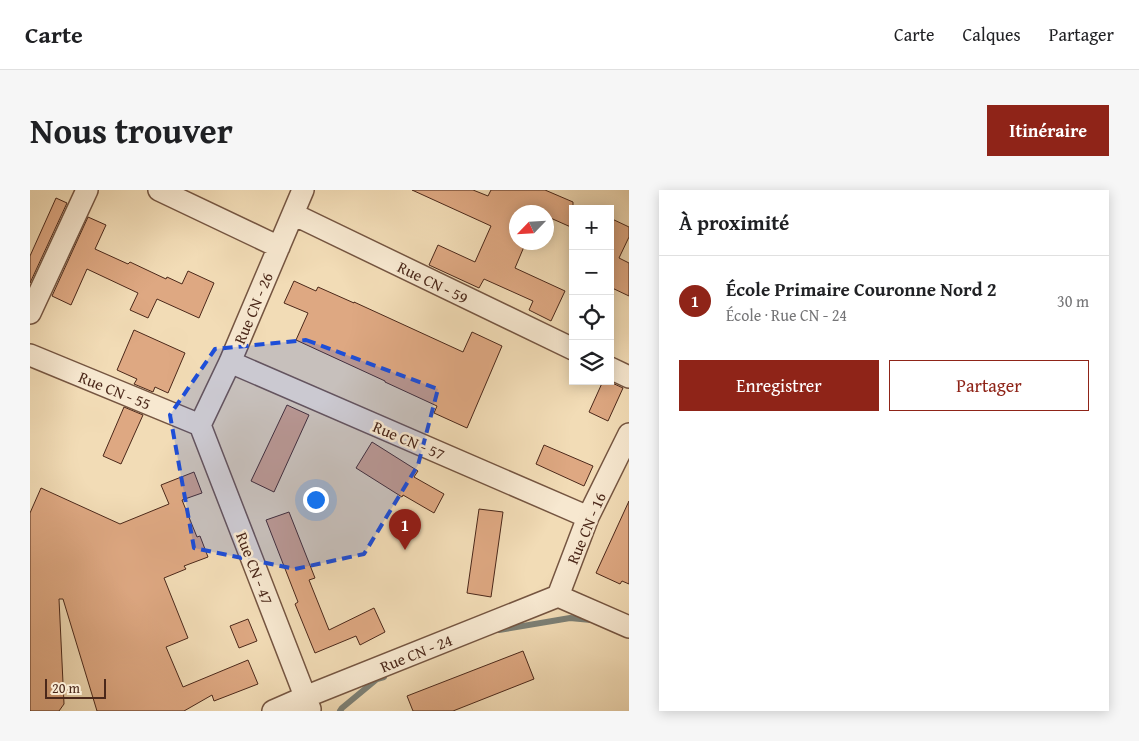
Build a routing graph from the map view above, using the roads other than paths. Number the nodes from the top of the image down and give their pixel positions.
1 (87, 190) edge
2 (159, 190) edge
3 (303, 190) edge
4 (293, 214) junction
5 (279, 247) junction
6 (30, 313) edge
7 (569, 347) edge
8 (30, 355) edge
9 (230, 362) junction
10 (614, 370) edge
11 (629, 377) edge
12 (200, 425) junction
13 (629, 434) edge
14 (588, 518) junction
15 (558, 596) junction
16 (629, 627) edge
17 (308, 704) edge
18 (273, 711) edge

1 - 6 street
2 - 5 street
3 - 4 street, Rue CN - 26
4 - 5 street, Rue CN - 26
4 - 7 street, Rue CN - 59
5 - 9 street, Rue CN - 26
8 - 12 street, Rue CN - 55
9 - 12 street, Rue CN - 26
9 - 14 street, Rue CN - 57
10 - 11 street
12 - 17 street, Rue CN - 47
13 - 14 street, Rue CN - 16
14 - 15 street, Rue CN - 16
15 - 16 street
15 - 17 street, Rue CN - 24
17 - 18 street, Rue CN - 24

